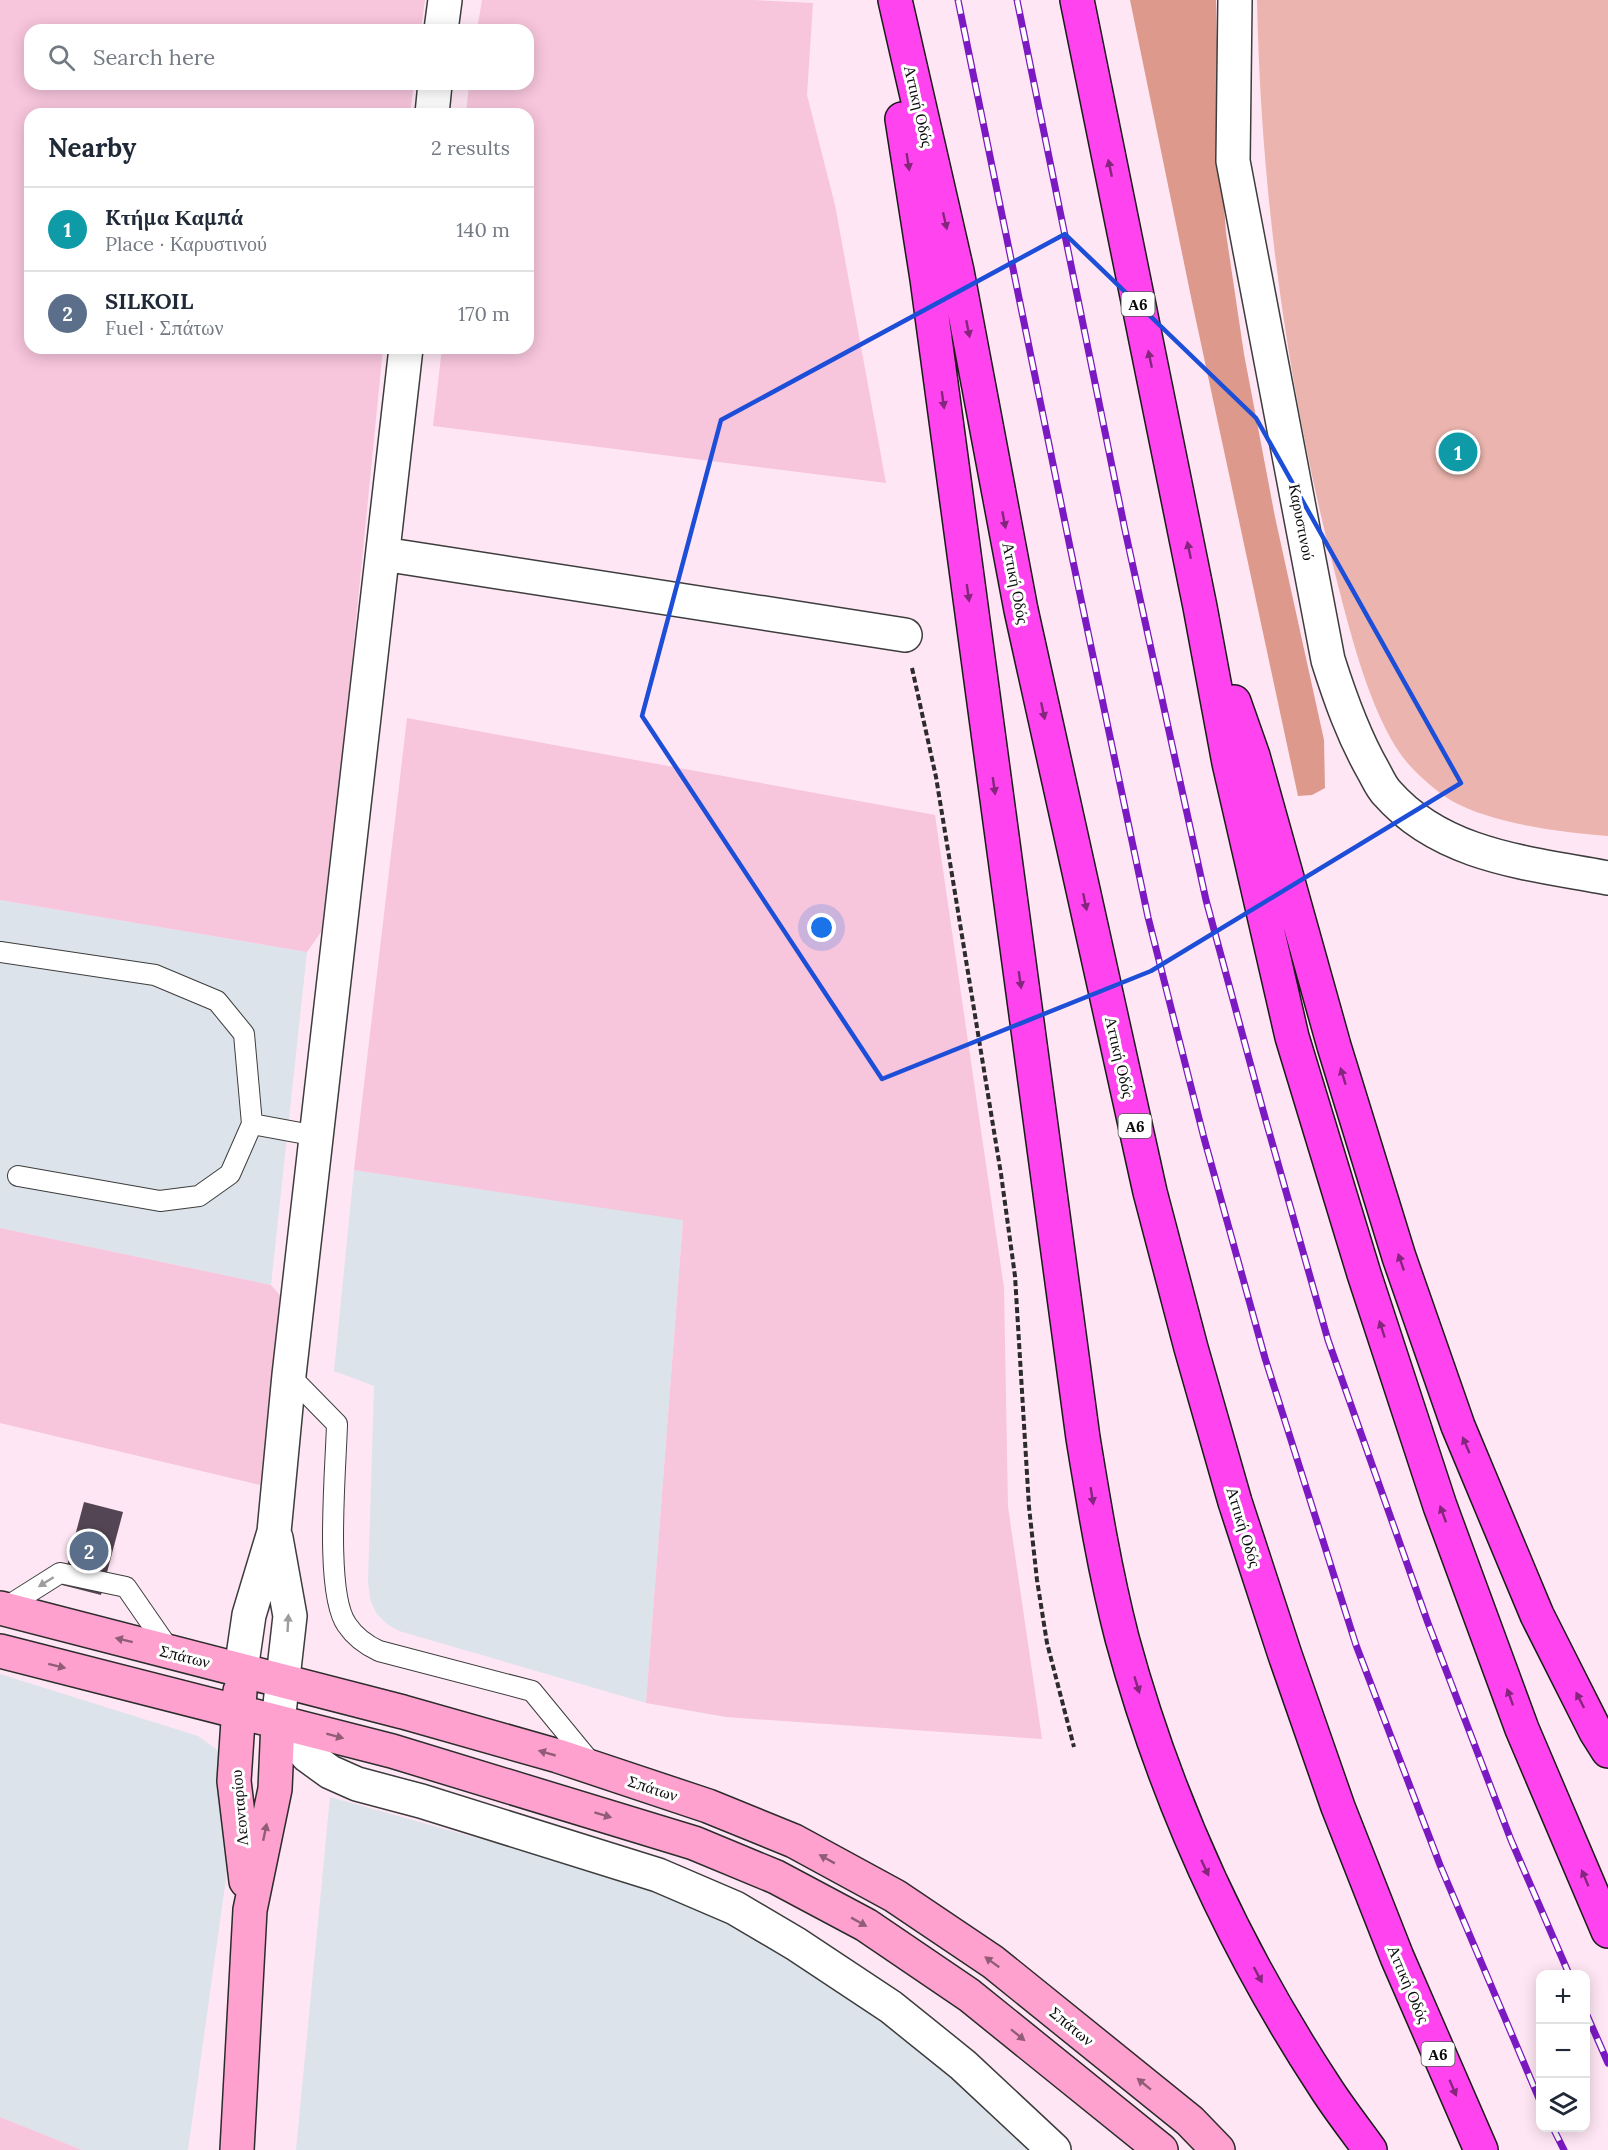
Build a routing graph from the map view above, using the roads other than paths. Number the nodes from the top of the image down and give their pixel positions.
1 (445, 0) edge
2 (884, 0) edge
3 (895, 0) edge
4 (1077, 0) edge
5 (1235, 0) edge
6 (442, 24) edge
7 (434, 90) edge
8 (433, 108) edge
9 (405, 354) edge
10 (383, 554) junction
11 (1200, 607) junction
12 (905, 635) road end
13 (1608, 878) edge
14 (0, 952) edge
15 (252, 1124) junction
16 (317, 1136) junction
17 (18, 1176) dead end
18 (289, 1375) junction
19 (274, 1532) junction
20 (1, 1608) edge
21 (0, 1652) edge
22 (171, 1652) junction
23 (242, 1670) junction
24 (283, 1681) junction
25 (239, 1712) junction
26 (278, 1722) junction
27 (1608, 1751) edge
28 (595, 1769) junction
29 (249, 1910) junction
30 (1608, 1931) edge
31 (237, 2150) edge
32 (1054, 2150) edge
33 (1161, 2150) edge
34 (1218, 2150) edge
35 (1370, 2150) edge
36 (1481, 2150) edge

1 - 6 street
2 -> 35 highway
3 -> 36 highway, Αττική Οδός / Α6
11 -> 4 highway, Α6
5 - 13 street, Καρυστινού
7 - 8 street
9 - 10 street
10 - 12 street
10 - 16 street
27 -> 11 highway
30 -> 11 highway, Α6
14 - 15 lane
15 - 16 lane
15 - 17 lane
16 - 18 street
18 - 19 street
18 - 28 lane
19 - 23 street
24 -> 19 street
22 -> 20 main road, Σπάτων
22 -> 20 lane
21 -> 25 main road
22 - 23 main road, Σπάτων
23 - 24 main road, Σπάτων
23 - 25 main road, Λεονταρίου
24 - 26 street
28 -> 24 main road, Σπάτων
25 - 26 main road
25 - 29 main road, Λεονταρίου
29 -> 26 main road, Λεονταρίου
26 - 32 street
26 -> 33 main road
34 -> 28 main road, Σπάτων
29 - 31 main road, Λεονταρίου

